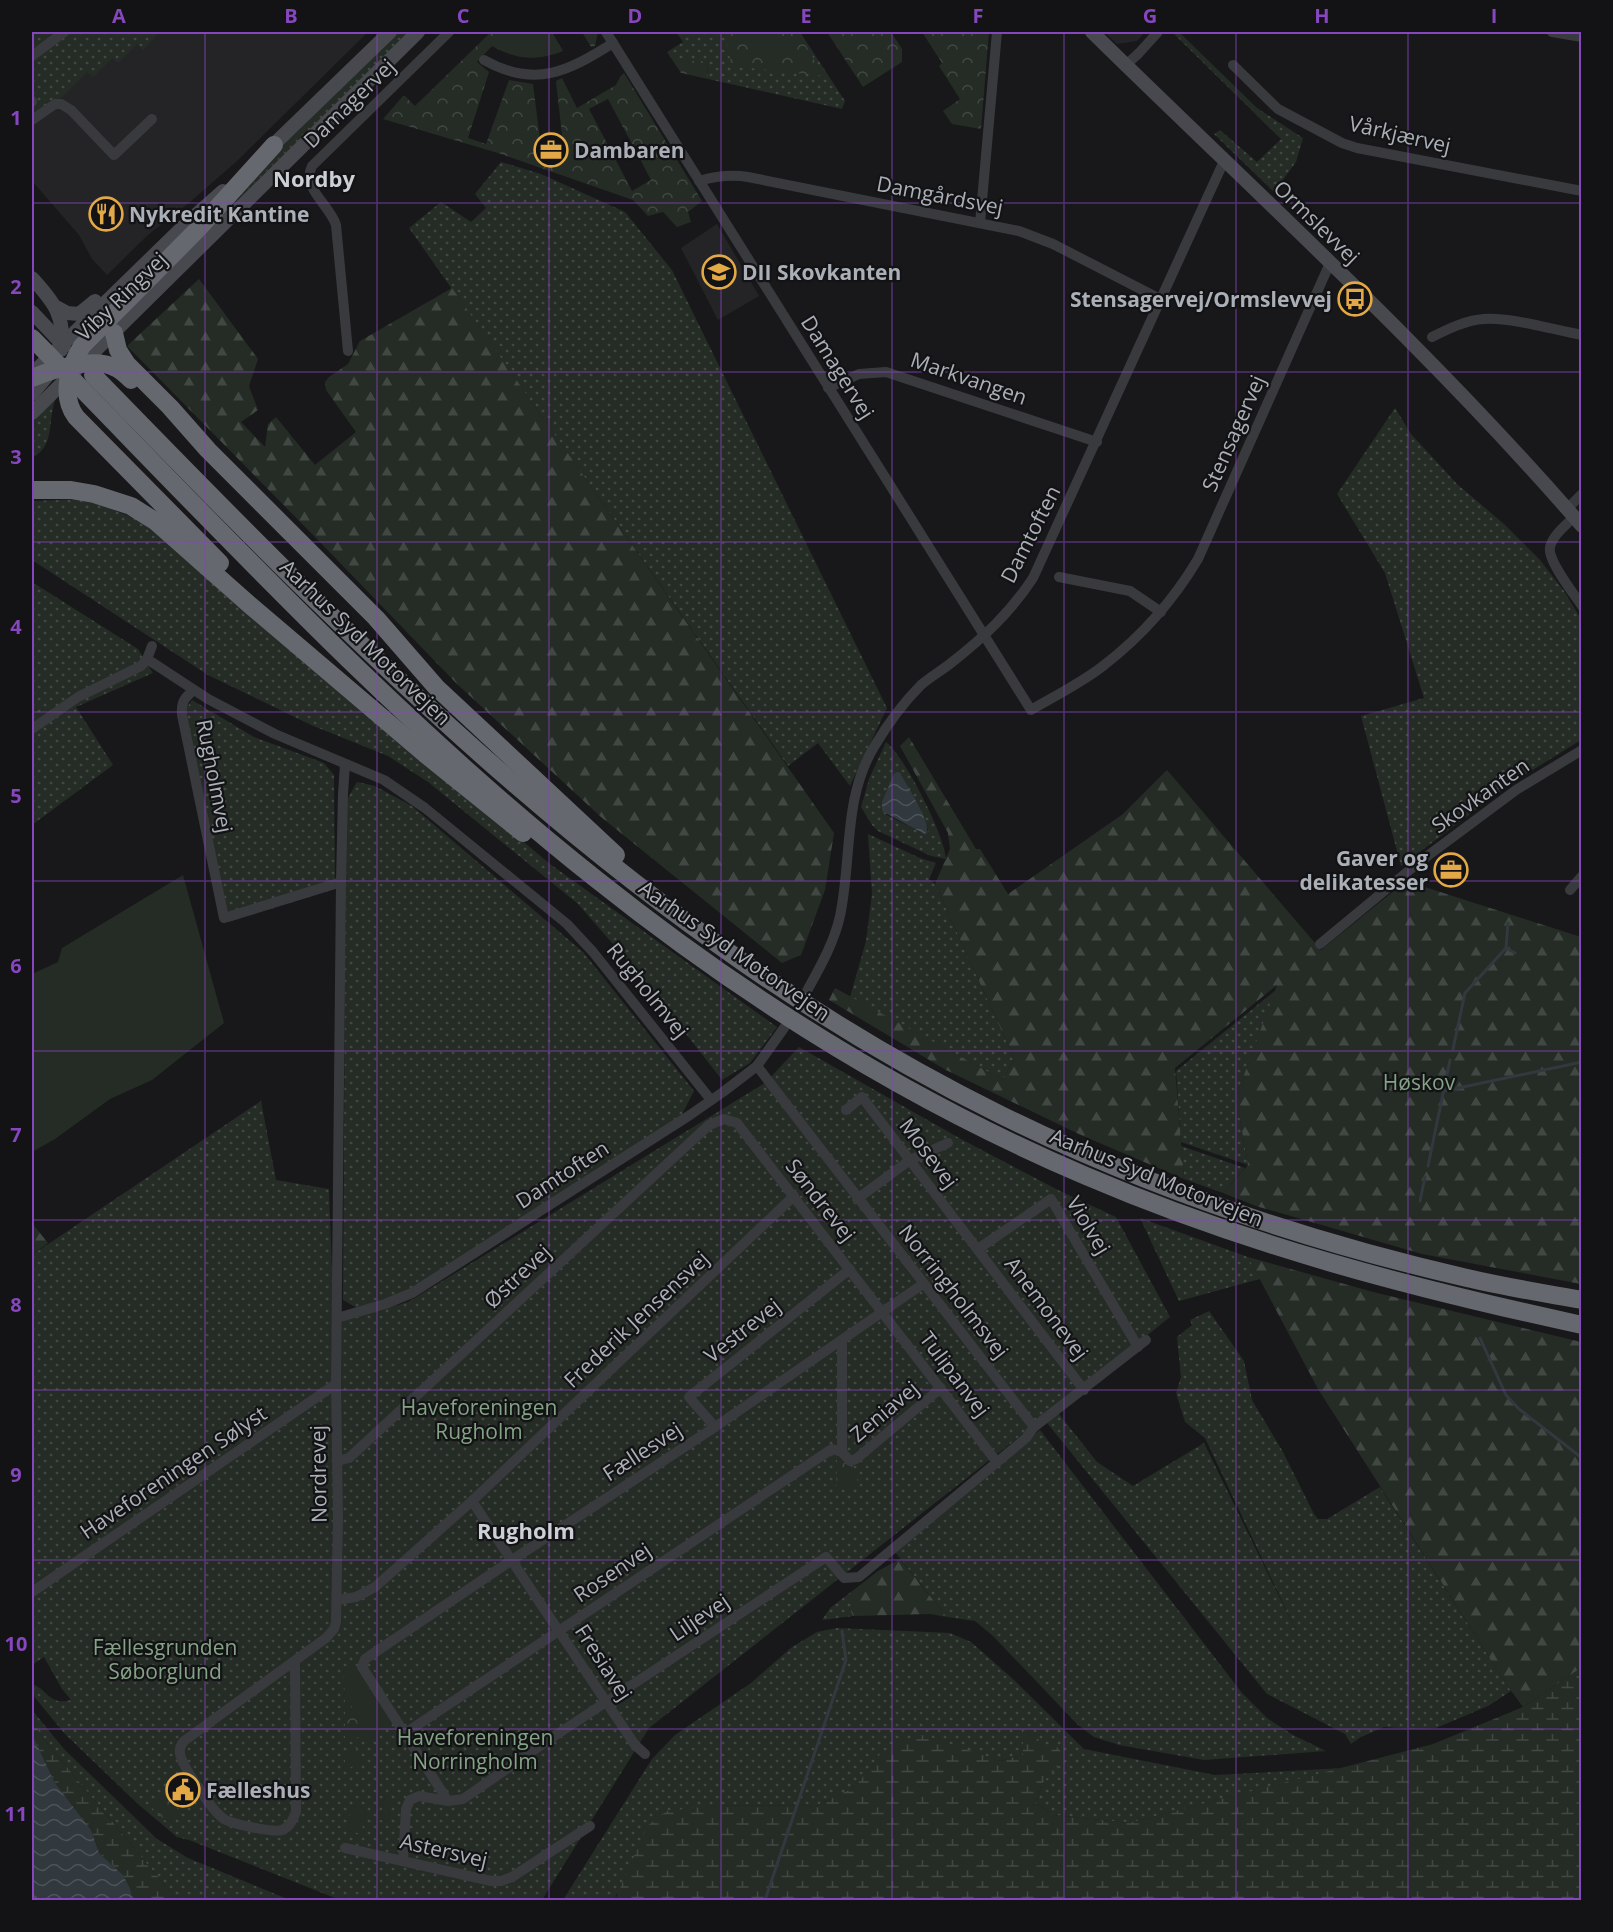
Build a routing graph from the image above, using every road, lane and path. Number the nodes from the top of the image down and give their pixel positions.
1 (64, 32) edge
2 (390, 32) edge
3 (418, 32) edge
4 (450, 32) edge
5 (606, 32) edge
6 (997, 32) edge
7 (1092, 32) edge
8 (1158, 32) edge
9 (1552, 32) edge
10 (1581, 37) edge
11 (613, 43) junction
12 (32, 56) edge
13 (484, 60) dead end
14 (1126, 65) junction
15 (1233, 65) dead end
16 (152, 119) dead end
17 (32, 120) edge
18 (274, 145) junction
19 (1224, 161) junction
20 (699, 181) junction
21 (1581, 190) edge
22 (980, 223) junction
23 (1330, 263) junction
24 (32, 278) edge
25 (117, 292) junction
26 (1160, 299) junction
27 (56, 307) junction
28 (32, 312) edge
29 (114, 333) junction
30 (1581, 335) edge
31 (32, 338) edge
32 (1432, 338) dead end
33 (348, 351) dead end
34 (65, 362) edge
35 (828, 388) junction
36 (32, 394) edge
37 (32, 413) edge
38 (1096, 442) junction
39 (208, 450) junction
40 (32, 490) edge
41 (1581, 494) edge
42 (1574, 518) edge
43 (1059, 577) dead end
44 (1581, 606) edge
45 (1161, 612) junction
46 (984, 636) junction
47 (152, 646) dead end
48 (147, 659) junction
49 (194, 690) junction
50 (366, 704) junction
51 (1031, 710) joint
52 (32, 729) edge
53 (1581, 750) edge
54 (345, 764) junction
55 (1581, 876) edge
56 (341, 882) junction
57 (1570, 890) dead end
58 (1320, 944) dead end
59 (743, 963) junction
60 (732, 980) junction
61 (807, 991) dead end
62 (784, 1028) dead end
63 (757, 1066) junction
64 (711, 1100) junction
65 (846, 1110) dead end
66 (724, 1119) joint
67 (948, 1143) dead end
68 (910, 1160) junction
69 (794, 1196) junction
70 (857, 1198) junction
71 (978, 1249) junction
72 (850, 1269) junction
73 (923, 1284) junction
74 (1581, 1300) edge
75 (883, 1311) junction
76 (337, 1318) junction
77 (1581, 1325) edge
78 (842, 1340) junction
79 (336, 1384) junction
80 (941, 1388) junction
81 (1084, 1390) junction
82 (715, 1427) junction
83 (1034, 1427) junction
84 (846, 1456) junction
85 (337, 1461) junction
86 (996, 1461) junction
87 (472, 1501) junction
88 (512, 1560) junction
89 (32, 1592) edge
90 (337, 1600) junction
91 (559, 1631) junction
92 (295, 1662) junction
93 (607, 1702) junction
94 (404, 1734) junction
95 (645, 1754) dead end
96 (448, 1801) junction
97 (590, 1826) dead end
98 (345, 1848) dead end
99 (403, 1861) junction

1 - 12 street
2 - 18 main road, Viby Ringvej
3 - 29 main road, Viby Ringvej
4 - 33 street, Damagervej
5 - 11 street, Damagervej
6 - 22 street
7 - 14 main road, Ormslevvej
8 - 14 street
9 - 10 street
11 - 13 street
11 - 20 street, Damagervej
14 - 19 main road, Ormslevvej
15 - 21 street, Vårkjærvej
16 - 17 street
18 - 25 main road, Viby Ringvej
18 - 34 highway
19 - 23 main road, Ormslevvej
19 - 26 street, Damtoften
20 - 22 street, Damgårdsvej
20 - 35 street, Damagervej
22 - 26 street, Damgårdsvej
23 - 42 main road, Ormslevvej
23 - 45 street, Stensagervej
24 - 27 main road
25 - 27 main road
25 - 34 main road, Viby Ringvej
26 - 38 street, Damtoften
27 - 34 main road
28 - 34 main road
29 - 34 main road, Viby Ringvej
29 - 39 highway
30 - 32 street
31 - 60 highway, Aarhus Syd Motorvejen
34 - 36 main road
34 - 37 main road, Viby Ringvej
34 - 39 highway
34 - 50 highway
34 - 59 highway, Aarhus Syd Motorvejen
35 - 38 street, Markvangen
35 - 46 street, Damagervej
38 - 46 street, Damtoften
39 - 59 highway
40 - 50 highway
41 - 42 street
42 - 44 street
43 - 45 street
45 - 51 street, Stensagervej
46 - 51 street, Damagervej
46 - 61 street, Damtoften
47 - 48 street
48 - 49 street
48 - 52 street
49 - 54 street, Rugholmvej
49 - 56 street, Rugholmvej
50 - 60 highway
53 - 58 street, Skovkanten
54 - 56 street
54 - 64 street, Rugholmvej
55 - 57 street
56 - 76 street
59 - 74 highway, Aarhus Syd Motorvejen
60 - 77 highway, Aarhus Syd Motorvejen
62 - 63 street, Damtoften
63 - 64 street, Damtoften
63 - 70 street, Norringholmsvej
64 - 76 street, Damtoften
65 - 68 street, Mosevej
66 - 69 street, Søndrevej
66 - 85 street, Østrevej
67 - 68 street
68 - 70 street
68 - 71 street, Mosevej
69 - 72 street, Søndrevej
69 - 87 street, Frederik Jensensvej
70 - 73 street, Norringholmsvej
71 - 81 street, Anemonevej
71 - 81 street, Violvej
72 - 75 street, Søndrevej
72 - 82 street, Vestrevej
73 - 75 street, Fællesvej
73 - 83 street, Norringholmsvej
75 - 78 street, Fællesvej
75 - 80 street, Tulipanvej
76 - 79 street, Nordrevej
78 - 82 street, Fællesvej
78 - 84 street
79 - 85 street, Nordrevej
79 - 89 street, Haveforeningen Sølyst
80 - 84 street, Zeniavej
80 - 86 street, Tulipanvej
81 - 83 street
82 - 88 street, Fællesvej
83 - 86 street, Liljevej
84 - 91 street, Rosenvej
85 - 90 street, Nordrevej
86 - 93 street, Liljevej
87 - 88 street, Fresiavej
87 - 90 street, Frederik Jensensvej
88 - 91 street, Fresiavej
88 - 94 street, Fællesvej
90 - 92 street, Nordrevej
91 - 93 street, Fresiavej
91 - 94 street, Rosenvej
92 - 92 street
93 - 95 street, Fresiavej
93 - 96 street, Liljevej
94 - 96 street
96 - 99 street, Liljevej
97 - 99 street, Astersvej
98 - 99 street, Astersvej

